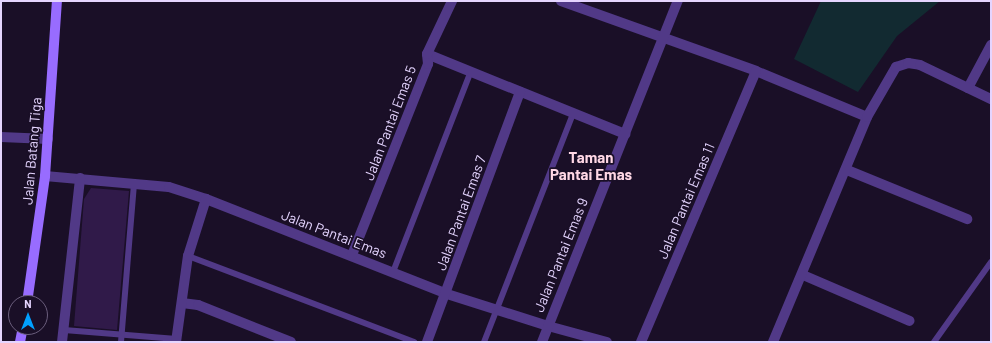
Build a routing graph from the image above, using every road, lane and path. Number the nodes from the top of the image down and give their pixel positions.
1 (56, 1) edge
2 (452, 1) edge
3 (561, 1) edge
4 (678, 1) edge
5 (663, 38) junction
6 (991, 45) edge
7 (427, 54) junction
8 (471, 71) junction
9 (756, 71) junction
10 (968, 88) junction
11 (520, 92) junction
12 (991, 99) edge
13 (573, 114) junction
14 (867, 117) junction
15 (625, 134) junction
16 (1, 137) edge
17 (48, 139) junction
18 (847, 170) junction
19 (45, 176) junction
20 (80, 178) junction
21 (134, 184) junction
22 (206, 199) junction
23 (967, 219) dead end
24 (188, 256) junction
25 (352, 256) junction
26 (991, 262) edge
27 (393, 272) junction
28 (803, 275) junction
29 (447, 294) junction
30 (28, 295) edge
31 (182, 303) junction
32 (496, 309) junction
33 (910, 321) dead end
34 (548, 326) junction
35 (64, 330) junction
36 (123, 335) junction
37 (176, 340) edge
38 (62, 342) edge
39 (121, 342) edge
40 (291, 342) edge
41 (414, 342) edge
42 (427, 342) edge
43 (484, 342) edge
44 (542, 342) edge
45 (607, 342) edge
46 (641, 342) edge
47 (773, 342) edge
48 (934, 342) edge

1 - 17 main road, Jalan Batang Tiga
2 - 7 street, Jalan Pantai Emas 5
3 - 5 street
4 - 5 street, Jalan Pantai Emas 9
5 - 9 street
5 - 15 street, Jalan Pantai Emas 9
6 - 10 street
7 - 8 street
7 - 25 street, Jalan Pantai Emas 5
8 - 11 street
8 - 27 lane
9 - 14 street
9 - 46 street, Jalan Pantai Emas 11
10 - 12 street
10 - 14 street
11 - 13 street
11 - 29 street, Jalan Pantai Emas 7
13 - 15 street
13 - 32 lane
14 - 18 street
15 - 34 street, Jalan Pantai Emas 9
16 - 17 street
17 - 19 main road, Jalan Batang Tiga
18 - 23 street
18 - 28 street
19 - 20 street, Jalan Pantai Emas
19 - 30 main road, Jalan Batang Tiga
20 - 21 street, Jalan Pantai Emas
20 - 35 street
21 - 22 street, Jalan Pantai Emas
21 - 36 lane
22 - 24 street
22 - 25 street, Jalan Pantai Emas
24 - 31 street
24 - 41 lane
25 - 27 street, Jalan Pantai Emas
26 - 48 lane
27 - 29 street, Jalan Pantai Emas
28 - 33 street
28 - 47 street
29 - 32 street, Jalan Pantai Emas
29 - 42 street, Jalan Pantai Emas 7
31 - 37 street
31 - 40 street
32 - 34 street, Jalan Pantai Emas
32 - 43 lane
34 - 44 street, Jalan Pantai Emas 9
34 - 45 street, Jalan Pantai Emas
35 - 36 lane
35 - 38 street
36 - 37 lane
36 - 39 lane

